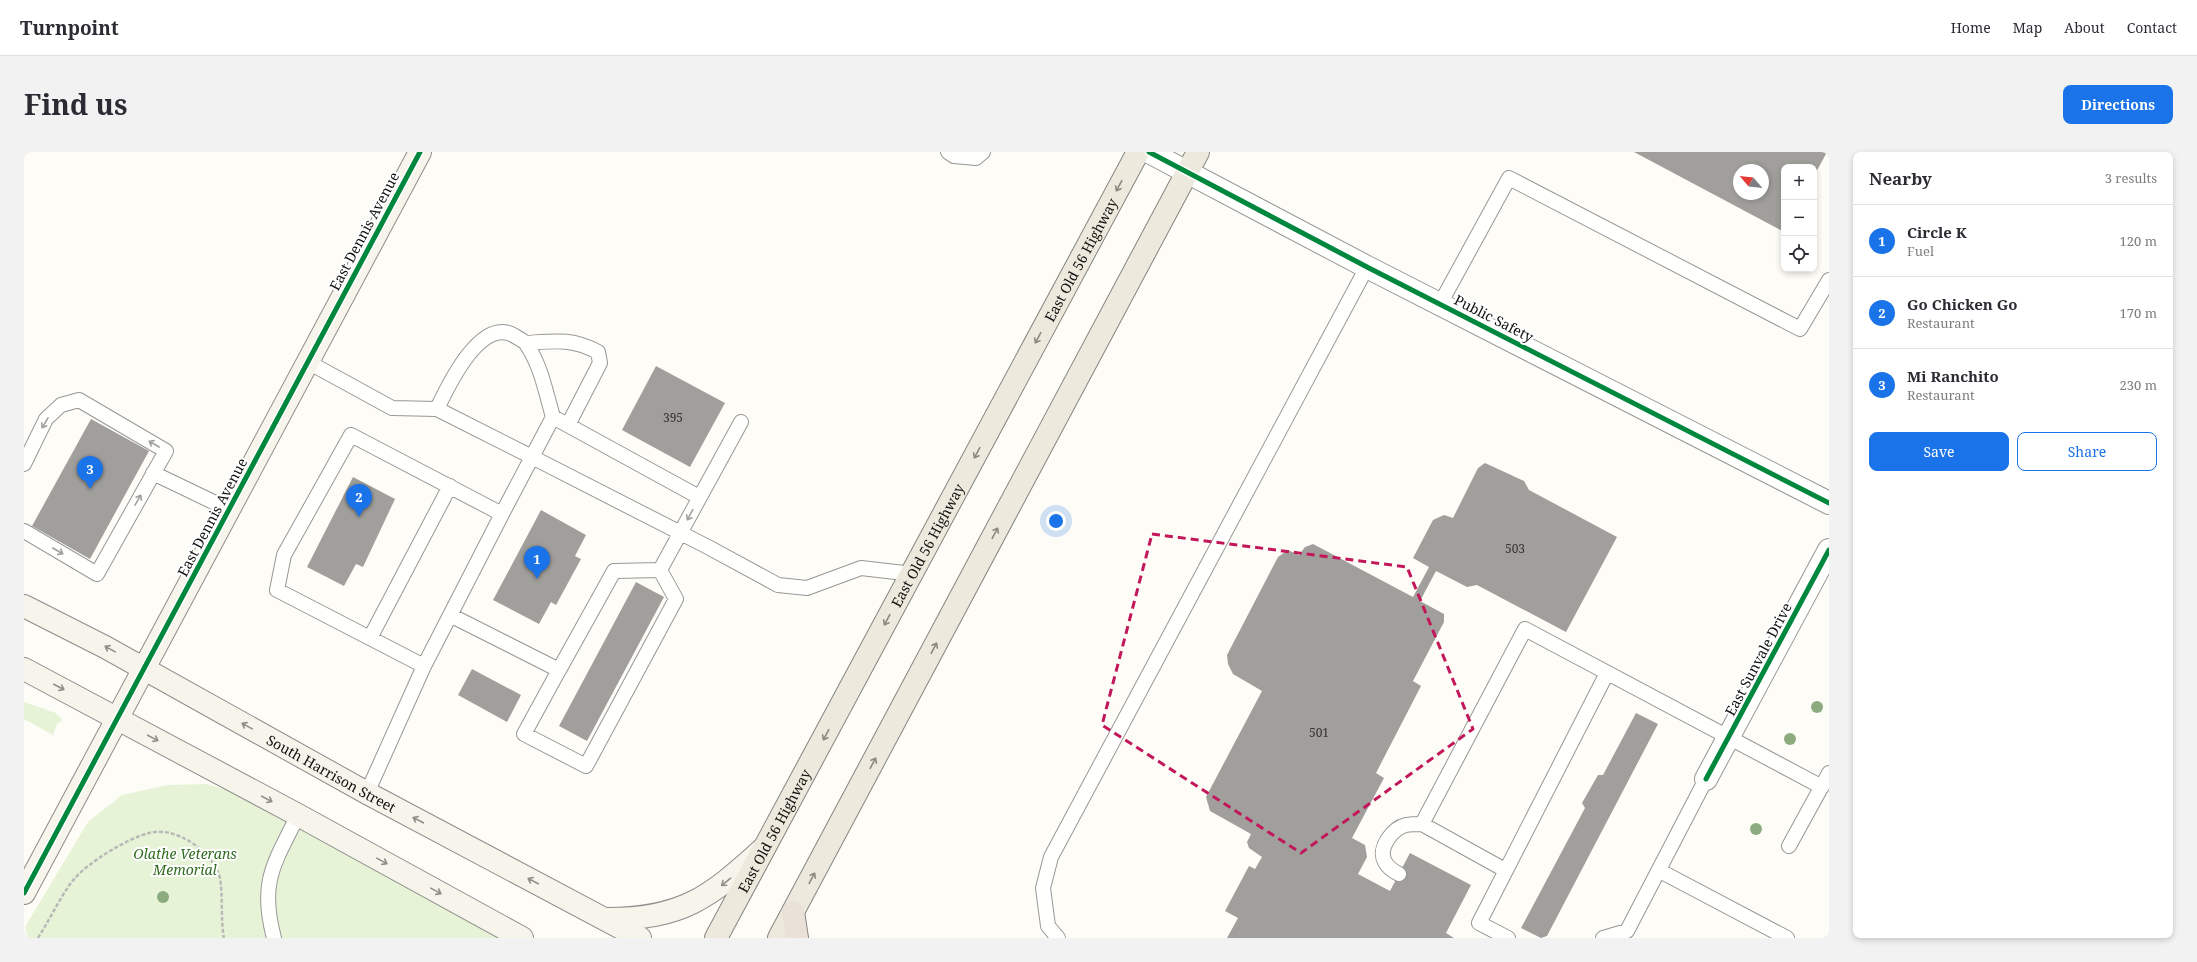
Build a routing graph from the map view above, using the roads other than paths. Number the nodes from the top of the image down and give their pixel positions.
1 (420, 152) edge
2 (948, 152) edge
3 (983, 152) edge
4 (1138, 152) edge
5 (1149, 152) edge
6 (1198, 152) edge
7 (1188, 172) junction
8 (1367, 267) junction
9 (1829, 280) edge
10 (1440, 304) junction
11 (526, 343) junction
12 (308, 362) junction
13 (436, 409) junction
14 (553, 417) junction
15 (741, 422) dead end
16 (568, 425) junction
17 (532, 457) junction
18 (24, 464) edge
19 (153, 473) junction
20 (450, 486) junction
21 (699, 497) junction
22 (1829, 503) edge
23 (230, 510) junction
24 (502, 514) junction
25 (24, 531) edge
26 (680, 533) junction
27 (1829, 550) edge
28 (660, 570) junction
29 (913, 574) junction
30 (24, 606) edge
31 (450, 615) junction
32 (370, 638) junction
33 (424, 666) junction
34 (144, 668) junction
35 (24, 669) edge
36 (559, 670) junction
37 (1607, 673) junction
38 (118, 719) junction
39 (1729, 738) junction
40 (1829, 773) edge
41 (1706, 779) joint
42 (1822, 787) junction
43 (367, 792) junction
44 (298, 815) junction
45 (1422, 824) junction
46 (1790, 846) dead end
47 (765, 847) junction
48 (1505, 870) junction
49 (1660, 871) junction
50 (1399, 874) dead end
51 (24, 893) edge
52 (793, 912) junction
53 (604, 919) junction
54 (274, 938) edge
55 (522, 938) edge
56 (640, 938) edge
57 (716, 938) edge
58 (779, 938) edge
59 (797, 938) edge
60 (1058, 938) edge
61 (1508, 938) edge
62 (1603, 938) edge
63 (1787, 938) edge

1 - 12 main road, East Dennis Avenue
2 - 3 lane
4 -> 29 main road, East Old 56 Highway
5 - 7 street, Public Safety
6 - 7 main road
7 - 8 street, Public Safety
52 -> 7 main road
8 - 10 street, Public Safety
8 - 60 lane
9 - 10 lane
10 - 22 street, Public Safety
11 - 13 lane
11 - 14 lane
11 - 16 lane
12 - 13 lane
12 - 23 main road, East Dennis Avenue
13 - 17 lane
14 - 16 lane
14 - 17 lane
15 - 21 lane
16 - 21 lane
17 - 24 lane
17 - 26 lane
19 -> 18 lane
19 - 23 lane
25 -> 19 lane
20 - 24 lane
20 - 32 lane
20 - 32 lane
21 -> 26 lane
23 - 34 main road, East Dennis Avenue
24 - 31 lane
26 - 28 lane
26 - 29 lane
27 - 39 street, East Sunvale Drive
28 - 36 lane
28 - 36 lane
29 -> 47 main road, East Old 56 Highway
34 -> 30 main road, South Harrison Street
31 - 33 lane
31 - 36 lane
32 - 33 lane
33 - 43 lane
34 - 38 main road, East Dennis Avenue
43 -> 34 main road, South Harrison Street
35 -> 38 main road
37 - 39 lane
37 - 45 lane
37 - 48 lane
38 -> 44 main road
38 - 51 main road, East Dennis Avenue
39 - 41 street, East Sunvale Drive
39 - 42 lane
40 - 42 lane
41 - 49 lane
42 - 46 lane
53 -> 43 main road, South Harrison Street
44 - 54 lane
44 -> 55 main road
45 - 48 lane
45 - 50 lane
47 -> 53 main road
47 - 57 main road, East Old 56 Highway
48 - 61 lane
49 - 62 lane
49 - 63 lane
52 - 58 main road
52 - 59 highway
53 - 56 main road, South Harrison Street

